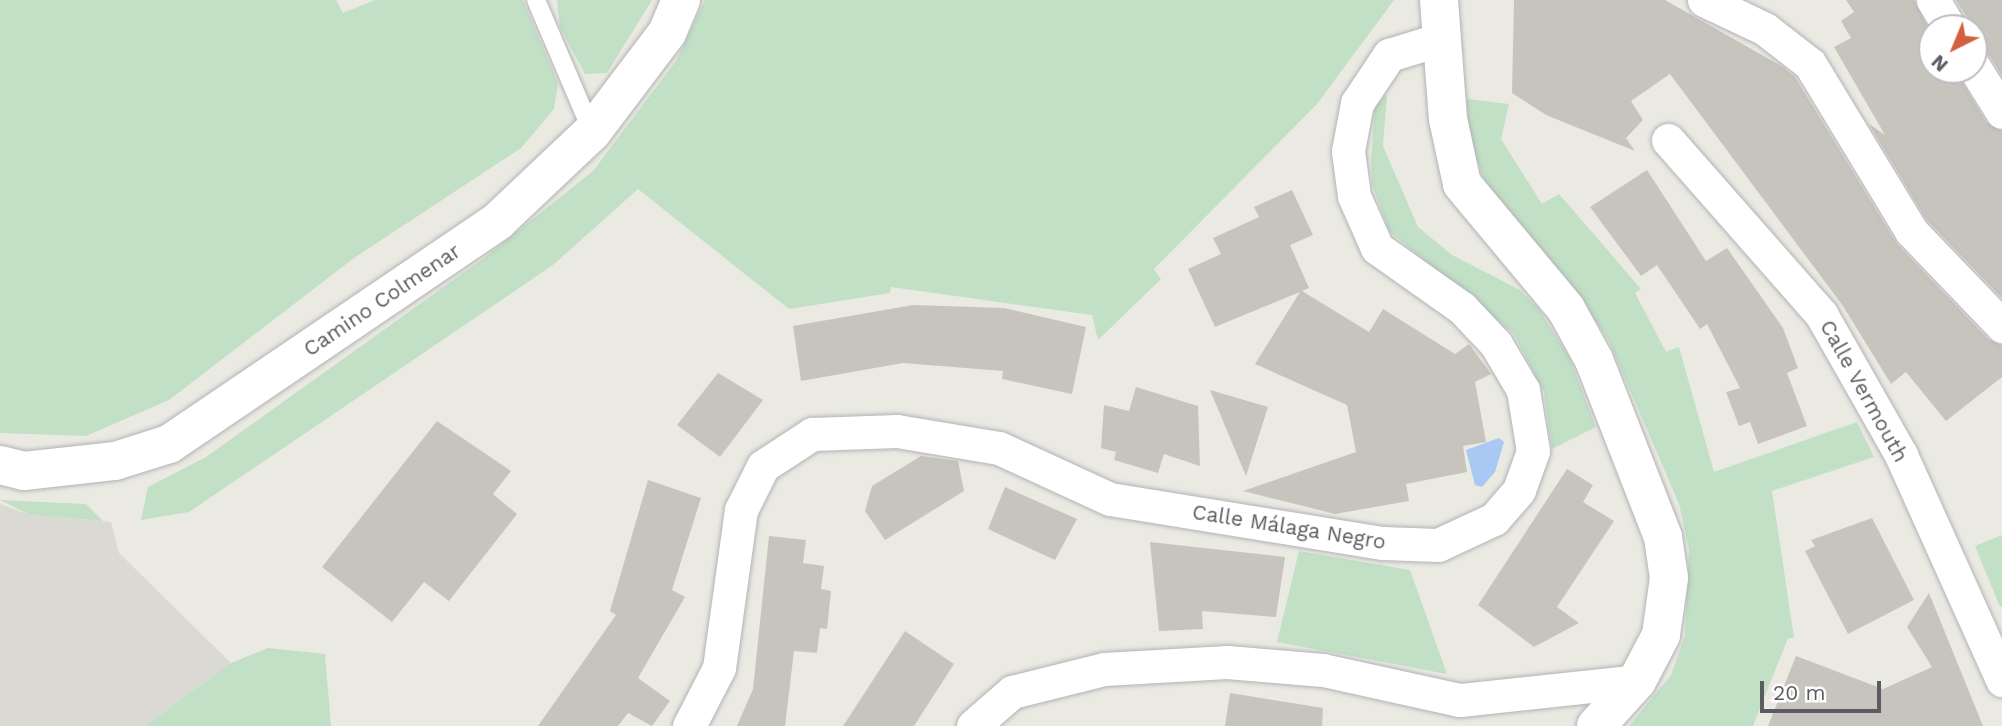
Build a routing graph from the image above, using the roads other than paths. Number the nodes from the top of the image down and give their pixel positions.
1 (536, 0) edge
2 (681, 0) edge
3 (1439, 0) edge
4 (1704, 0) edge
5 (1441, 39) junction
6 (1985, 84) edge
7 (2002, 112) edge
8 (592, 131) junction
9 (1668, 140) dead end
10 (2002, 326) edge
11 (0, 466) edge
12 (2002, 680) edge
13 (1637, 681) junction
14 (689, 726) edge
15 (973, 726) edge
16 (1596, 726) edge

1 - 8 lane
2 - 8 main road, Camino Colmenar
3 - 5 main road
4 - 10 street
5 - 13 main road
5 - 14 street, Calle Málaga Negro
6 - 7 street
8 - 11 main road, Camino Colmenar
9 - 12 street, Calle Vermouth
13 - 15 street
13 - 16 main road

